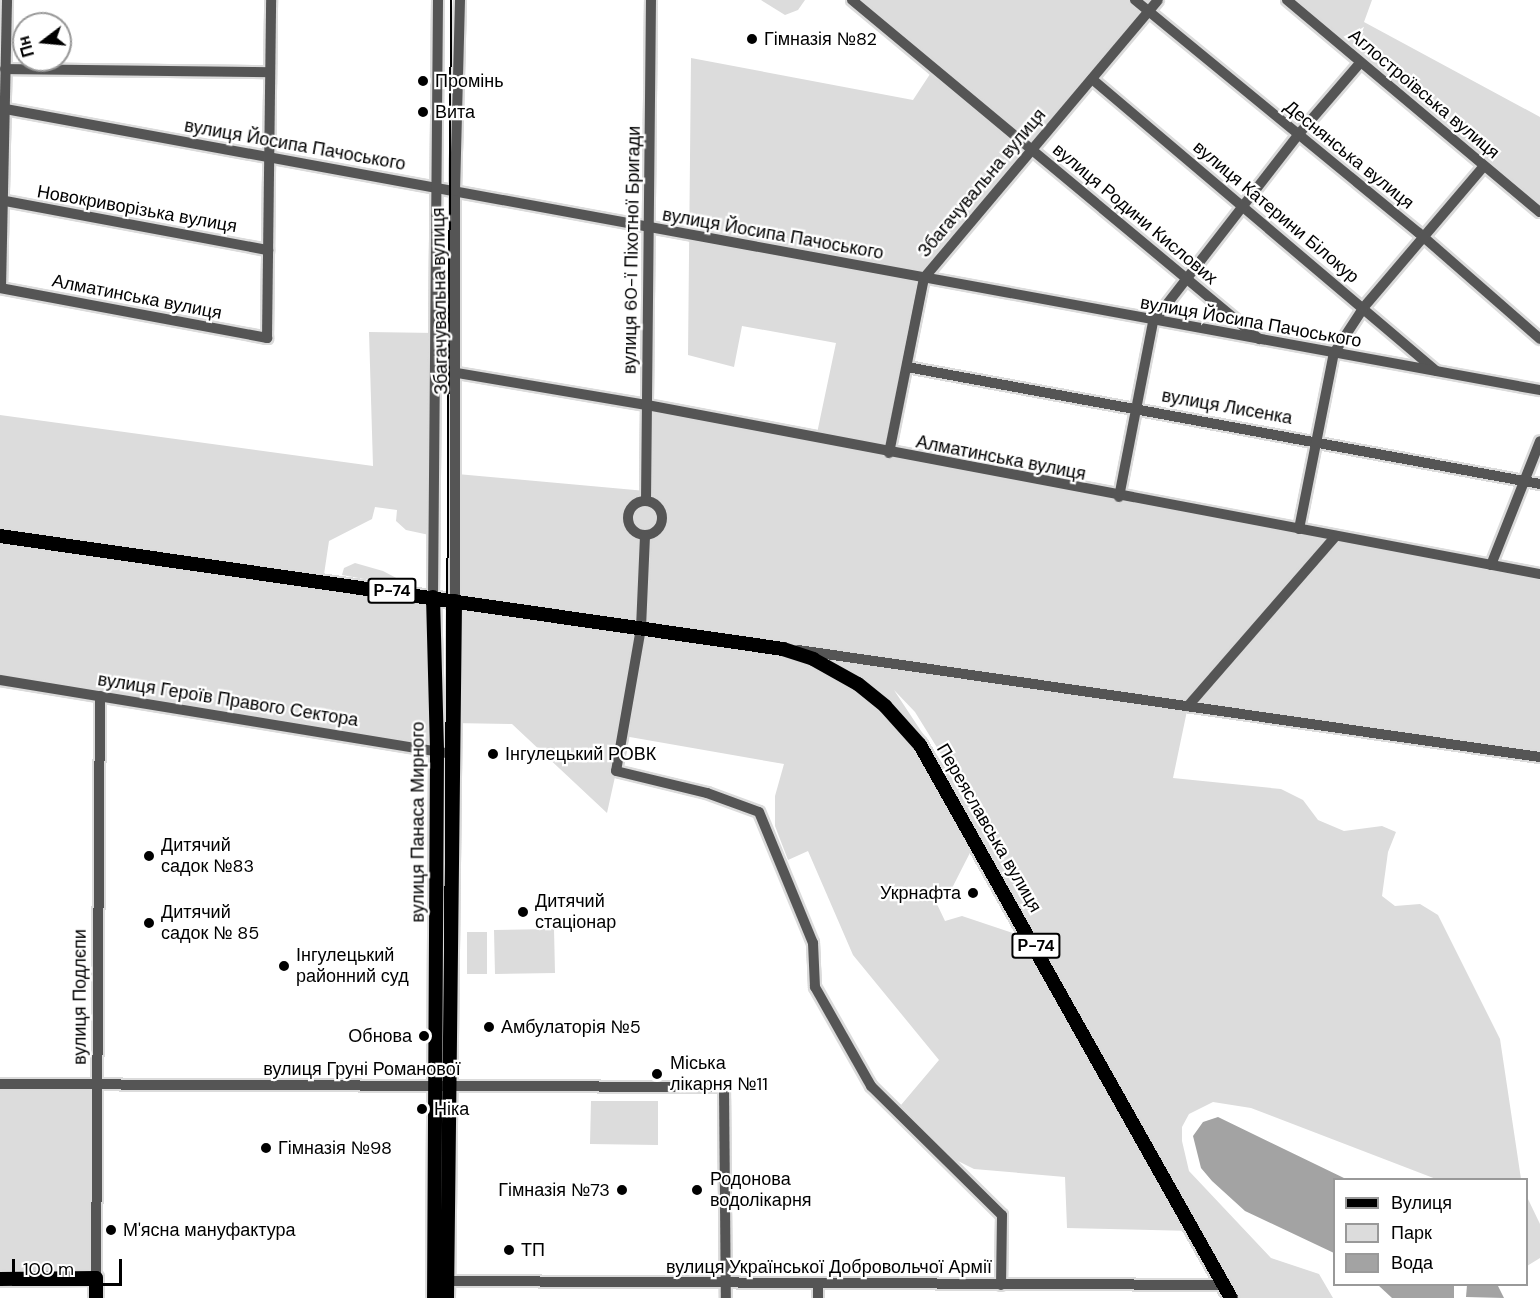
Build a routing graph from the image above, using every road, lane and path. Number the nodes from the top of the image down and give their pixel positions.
1 (6, 0) edge
2 (271, 0) edge
3 (438, 0) edge
4 (460, 0) edge
5 (651, 0) edge
6 (852, 0) edge
7 (1135, 0) edge
8 (1158, 0) edge
9 (1287, 0) edge
10 (1149, 12) junction
11 (1360, 63) junction
12 (5, 69) junction
13 (269, 72) junction
14 (1092, 79) junction
15 (2, 108) edge
16 (1298, 135) junction
17 (1032, 150) junction
18 (269, 158) junction
19 (1484, 166) junction
20 (437, 187) junction
21 (455, 191) junction
22 (1, 200) edge
23 (1243, 206) junction
24 (1540, 212) edge
25 (649, 229) junction
26 (1424, 237) junction
27 (268, 250) junction
28 (924, 278) junction
29 (1186, 278) junction
30 (1, 288) edge
31 (1364, 308) junction
32 (1152, 322) junction
33 (1259, 339) junction
34 (1540, 339) edge
35 (1334, 354) junction
36 (907, 367) junction
37 (1436, 372) junction
38 (457, 373) junction
39 (1540, 390) edge
40 (647, 405) junction
41 (1135, 407) junction
42 (1317, 440) junction
43 (1540, 441) edge
44 (889, 453) junction
45 (1524, 481) junction
46 (1540, 484) edge
47 (1119, 497) junction
48 (646, 501) junction
49 (1299, 529) junction
50 (0, 536) edge
51 (645, 536) junction
52 (1336, 536) junction
53 (1491, 565) junction
54 (1540, 574) edge
55 (433, 597) junction
56 (455, 601) junction
57 (641, 628) junction
58 (783, 649) junction
59 (0, 680) edge
60 (100, 696) junction
61 (1188, 706) junction
62 (444, 753) junction
63 (1540, 757) edge
64 (0, 1084) edge
65 (98, 1085) junction
66 (442, 1086) junction
67 (96, 1278) junction
68 (0, 1280) edge
69 (441, 1281) junction
70 (726, 1282) junction
71 (818, 1283) junction
72 (1001, 1285) junction
73 (1227, 1292) edge
74 (1173, 1293) edge
75 (96, 1298) edge
76 (434, 1298) edge
77 (447, 1298) edge
78 (726, 1298) edge
79 (818, 1298) edge

1 - 12 street
2 - 13 street
3 - 20 street, Збагачувальна вулиця
4 - 21 street, Збагачувальна вулиця
5 - 25 street, вулиця 60-ї Піхотної Бригади
6 - 17 street, вулиця Родини Кислових
7 - 10 street, Деснянська вулиця
8 - 10 street, Збагачувальна вулиця
9 - 11 street, Аглостроївська вулиця
10 - 14 street, Збагачувальна вулиця
10 - 16 street, Деснянська вулиця
11 - 16 street
11 - 19 street, Аглостроївська вулиця
12 - 13 street
12 - 15 street
13 - 18 street
14 - 17 street, Збагачувальна вулиця
14 - 23 street, вулиця Катерини Білокур
15 - 18 street, вулиця Йосипа Пачоського
15 - 22 street
16 - 23 street
16 - 26 street, Деснянська вулиця
17 - 28 street, Збагачувальна вулиця
17 - 29 street, вулиця Родини Кислових
18 - 20 street, вулиця Йосипа Пачоського
18 - 27 street
19 - 24 street, Аглостроївська вулиця
19 - 26 street
20 - 21 street, вулиця Йосипа Пачоського
20 - 55 street, Збагачувальна вулиця
21 - 25 street, вулиця Йосипа Пачоського
21 - 38 street, Збагачувальна вулиця
22 - 27 street, Новокриворізька вулиця
22 - 30 street
23 - 29 street
23 - 31 street, вулиця Катерини Білокур
25 - 28 street, вулиця Йосипа Пачоського
25 - 40 street, вулиця 60-ї Піхотної Бригади
26 - 31 street
26 - 34 street, Деснянська вулиця
27 - 30 street, Алматинська вулиця
28 - 32 street, вулиця Йосипа Пачоського
28 - 36 street, Збагачувальна вулиця
29 - 32 street
29 - 33 street, вулиця Родини Кислових
31 - 35 street
31 - 37 street, вулиця Катерини Білокур
32 - 33 street, вулиця Йосипа Пачоського
32 - 41 street
33 - 35 street, вулиця Йосипа Пачоського
35 - 37 street, вулиця Йосипа Пачоського
35 - 42 street
36 - 41 street, вулиця Лисенка
36 - 44 street, Збагачувальна вулиця
37 - 39 street, вулиця Йосипа Пачоського
38 - 40 street, Алматинська вулиця
38 - 56 street, Збагачувальна вулиця
40 - 44 street, Алматинська вулиця
40 - 48 street, вулиця 60-ї Піхотної Бригади
41 - 42 street, вулиця Лисенка
41 - 47 street
42 - 45 street, вулиця Лисенка
42 - 49 street
43 - 45 street
44 - 47 street, Алматинська вулиця
45 - 46 street, вулиця Лисенка
45 - 53 street
47 - 49 street, Алматинська вулиця
48 - 51 street
48 - 51 street
49 - 52 street, Алматинська вулиця
50 - 55 main road, Р-74
51 - 57 street
52 - 53 street, Алматинська вулиця
52 - 61 street
53 - 54 street, Алматинська вулиця
55 - 56 main road, Р-74
55 - 62 main road, вулиця Панаса Мирного
56 - 57 main road, Р-74
56 - 62 main road, вулиця Панаса Мирного
57 - 58 main road, Р-74
57 - 72 street
58 - 61 street
58 - 73 main road, Переяславська вулиця / Р-74
59 - 60 street, вулиця Героїв Правого Сектора
60 - 62 street, вулиця Героїв Правого Сектора
60 - 65 street, вулиця Подлєпи
61 - 63 street
62 - 66 main road, вулиця Панаса Мирного
64 - 65 street, вулиця Груні Романової
65 - 66 street, вулиця Груні Романової
65 - 67 street, вулиця Подлєпи
66 - 69 main road, вулиця Панаса Мирного
66 - 70 street, вулиця Груні Романової
67 - 68 main road
67 - 75 main road, вулиця Подлєпи
69 - 70 street, вулиця Української Добровольчої Армії
69 - 76 main road, вулиця Панаса Мирного
69 - 77 main road, вулиця Панаса Мирного
70 - 71 street, вулиця Української Добровольчої Армії
70 - 78 street
71 - 72 street, вулиця Української Добровольчої Армії
71 - 79 street
72 - 74 street, вулиця Української Добровольчої Армії
73 - 74 street, вулиця Української Добровольчої Армії

